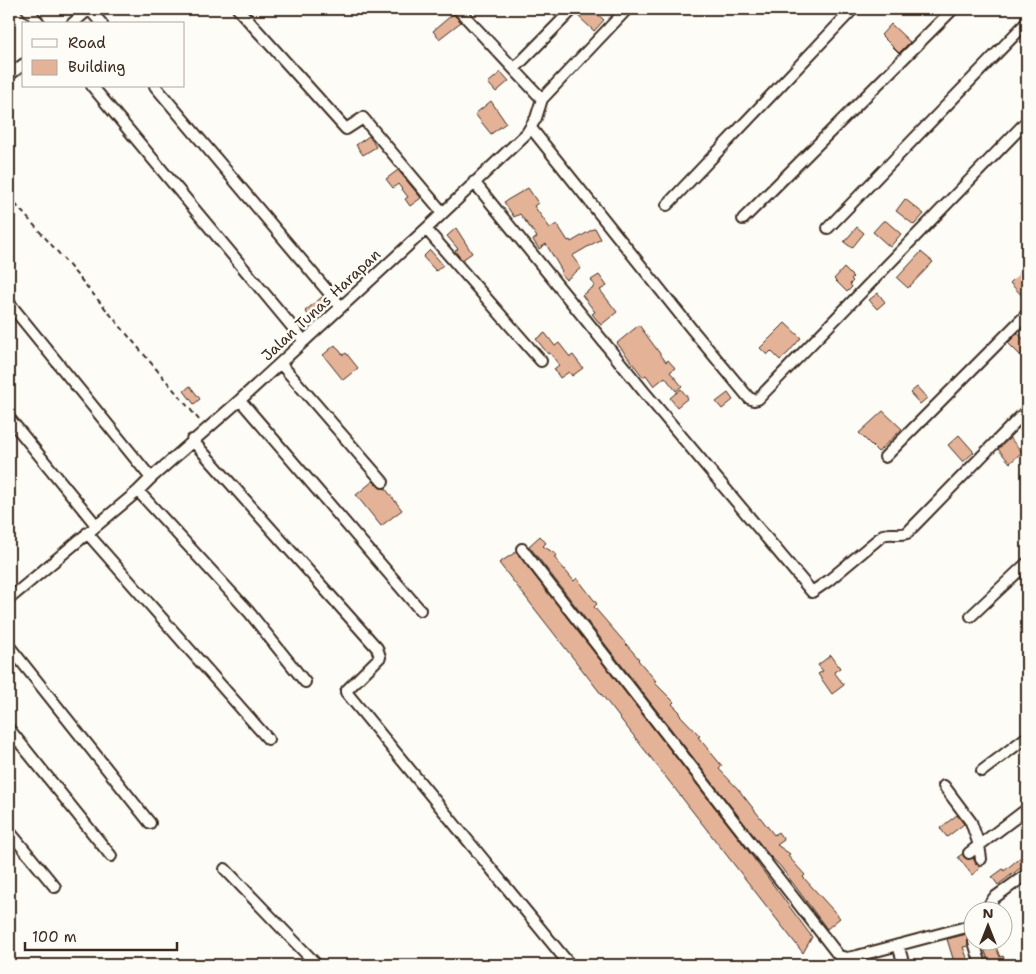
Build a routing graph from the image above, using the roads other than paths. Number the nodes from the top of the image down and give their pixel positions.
1 (27, 9) edge
2 (89, 9) edge
3 (238, 9) edge
4 (458, 9) edge
5 (573, 9) edge
6 (627, 9) edge
7 (853, 9) edge
8 (953, 9) edge
9 (38, 22) edge
10 (74, 22) edge
11 (100, 22) edge
12 (1027, 22) edge
13 (22, 65) edge
14 (514, 69) junction
15 (10, 73) edge
16 (94, 88) edge
17 (157, 88) edge
18 (542, 100) junction
19 (1027, 121) edge
20 (531, 128) junction
21 (474, 182) junction
22 (667, 205) dead end
23 (443, 212) junction
24 (743, 219) dead end
25 (828, 228) dead end
26 (426, 229) junction
27 (9, 303) edge
28 (341, 307) junction
29 (1027, 314) edge
30 (304, 341) junction
31 (542, 361) dead end
32 (280, 363) junction
33 (240, 400) junction
34 (1027, 410) edge
35 (9, 418) edge
36 (192, 440) junction
37 (885, 457) dead end
38 (151, 478) junction
39 (383, 482) dead end
40 (138, 491) junction
41 (96, 525) junction
42 (87, 533) junction
43 (522, 549) dead end
44 (1027, 564) edge
45 (9, 598) edge
46 (420, 610) dead end
47 (971, 616) dead end
48 (9, 646) edge
49 (305, 682) dead end
50 (9, 730) edge
51 (1027, 737) edge
52 (268, 739) dead end
53 (982, 771) dead end
54 (944, 786) dead end
55 (1027, 809) edge
56 (150, 823) dead end
57 (9, 831) edge
58 (978, 845) junction
59 (969, 853) dead end
60 (111, 856) dead end
61 (981, 859) dead end
62 (225, 869) dead end
63 (1027, 874) edge
64 (55, 887) dead end
65 (991, 902) edge
66 (964, 928) edge
67 (898, 945) junction
68 (977, 952) edge
69 (838, 961) edge
70 (317, 965) edge
71 (570, 965) edge
72 (904, 965) edge
73 (980, 965) edge

1 - 9 street
2 - 10 street
2 - 11 street
3 - 23 street
4 - 14 street
5 - 14 street
6 - 18 street, Jalan Tunas Harapan
7 - 22 street
8 - 24 street
12 - 25 street
13 - 15 street
14 - 18 street
16 - 30 street
17 - 28 street
18 - 20 street, Jalan Tunas Harapan
19 - 20 street
20 - 21 street, Jalan Tunas Harapan
21 - 23 street, Jalan Tunas Harapan
21 - 34 street
23 - 26 street, Jalan Tunas Harapan
26 - 28 street, Jalan Tunas Harapan
26 - 31 street
27 - 38 street
28 - 30 street, Jalan Tunas Harapan
29 - 37 street
30 - 32 street, Jalan Tunas Harapan
32 - 33 street, Jalan Tunas Harapan
32 - 39 street
33 - 36 street, Jalan Tunas Harapan
33 - 46 street
35 - 41 street
36 - 38 street, Jalan Tunas Harapan
36 - 71 street
38 - 40 street, Jalan Tunas Harapan
40 - 41 street, Jalan Tunas Harapan
40 - 49 street
41 - 42 street, Jalan Tunas Harapan
42 - 45 street, Jalan Tunas Harapan
42 - 52 street
43 - 69 street
44 - 47 street
48 - 56 street
50 - 60 street
51 - 53 street
54 - 58 street
55 - 58 street
57 - 64 street
58 - 59 street
58 - 61 street
62 - 70 street
63 - 65 street
66 - 67 street
67 - 69 street
67 - 72 street
68 - 73 street

